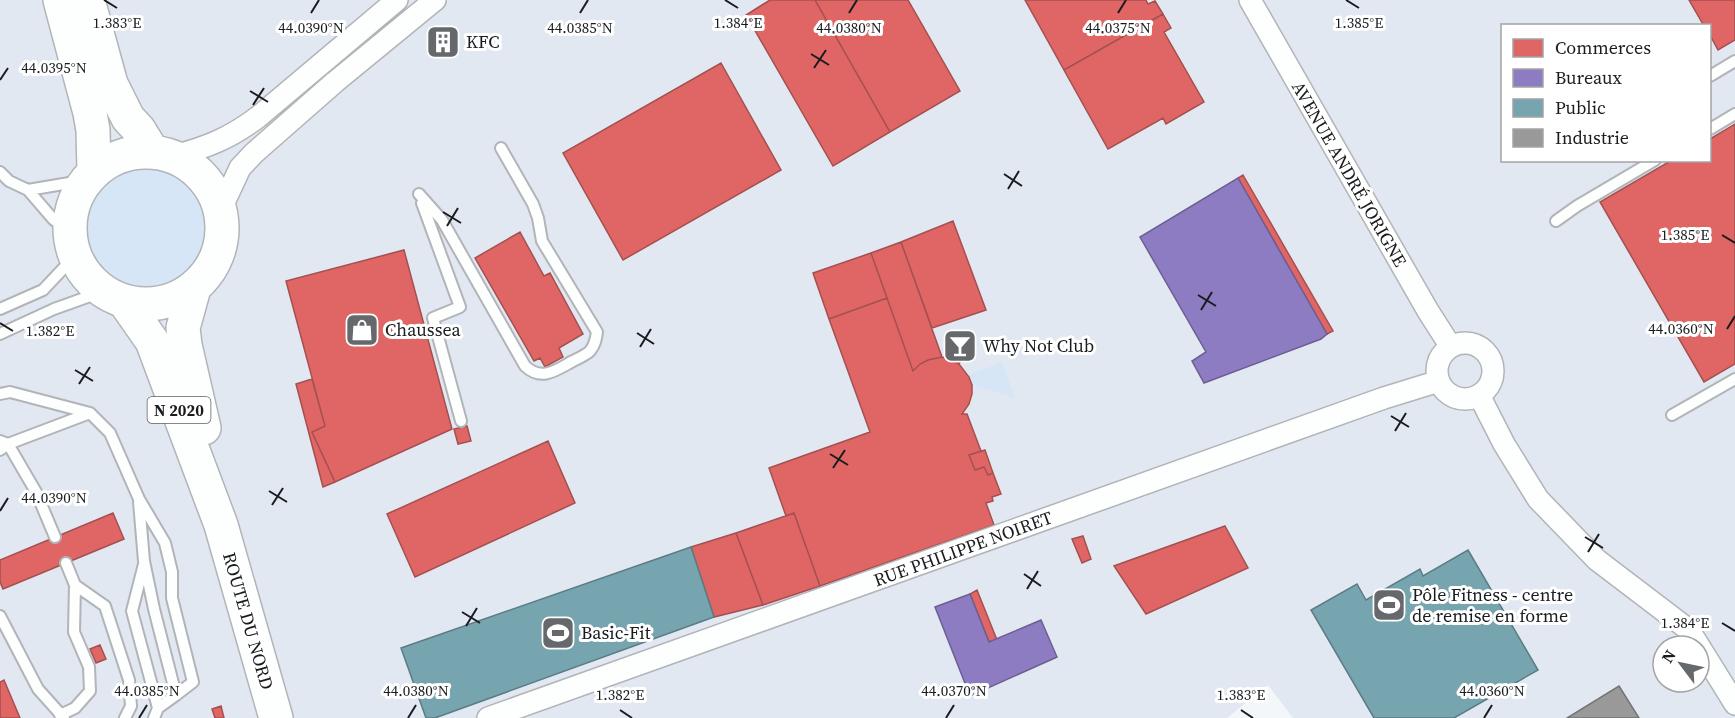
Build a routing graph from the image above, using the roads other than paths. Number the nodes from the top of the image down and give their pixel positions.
1 (60, 0) edge
2 (88, 0) edge
3 (397, 0) edge
4 (435, 0) edge
5 (1250, 0) edge
6 (1735, 61) edge
7 (1711, 75) edge
8 (1735, 114) edge
9 (1711, 128) edge
10 (501, 148) dead end
11 (163, 154) junction
12 (1652, 162) edge
13 (0, 172) edge
14 (90, 176) junction
15 (28, 190) junction
16 (221, 209) junction
17 (1556, 221) dead end
18 (73, 245) junction
19 (194, 288) junction
20 (114, 296) junction
21 (0, 309) edge
22 (0, 334) edge
23 (1451, 347) junction
24 (1735, 379) edge
25 (1439, 381) junction
26 (0, 394) edge
27 (1479, 395) junction
28 (90, 413) junction
29 (1672, 416) dead end
30 (460, 421) dead end
31 (3, 445) edge
32 (139, 499) junction
33 (221, 525) junction
34 (55, 537) dead end
35 (144, 561) junction
36 (66, 564) dead end
37 (75, 585) junction
38 (0, 616) edge
39 (1692, 634) edge
40 (1711, 665) edge
41 (176, 695) junction
42 (1735, 704) edge
43 (156, 713) edge
44 (62, 716) edge
45 (125, 718) edge
46 (276, 718) edge
47 (488, 718) edge

1 - 14 main road
2 - 11 main road
3 - 11 street
4 - 16 street
5 - 23 street, AVENUE ANDRÉ JORIGNE
6 - 7 lane
8 - 9 lane
10 - 30 lane
11 - 14 main road
11 - 16 main road
12 - 17 lane
13 - 15 lane
14 - 15 lane
14 - 18 main road
15 - 18 lane
16 - 19 main road
18 - 20 main road
18 - 21 lane
19 - 20 main road
19 - 33 main road, ROUTE DU NORD / N 2020
20 - 22 lane
20 - 33 main road, ROUTE DU NORD / N 2020
23 - 25 street
23 - 27 street
24 - 29 lane
25 - 27 street
25 - 47 street, RUE PHILIPPE NOIRET
26 - 28 lane
27 - 39 street
28 - 31 lane
28 - 32 lane
31 - 34 lane
32 - 35 lane
32 - 41 lane
33 - 46 main road, ROUTE DU NORD / N 2020
35 - 41 lane
35 - 43 lane
36 - 37 lane
37 - 44 lane
37 - 45 lane
38 - 44 lane
40 - 42 street
41 - 43 lane

